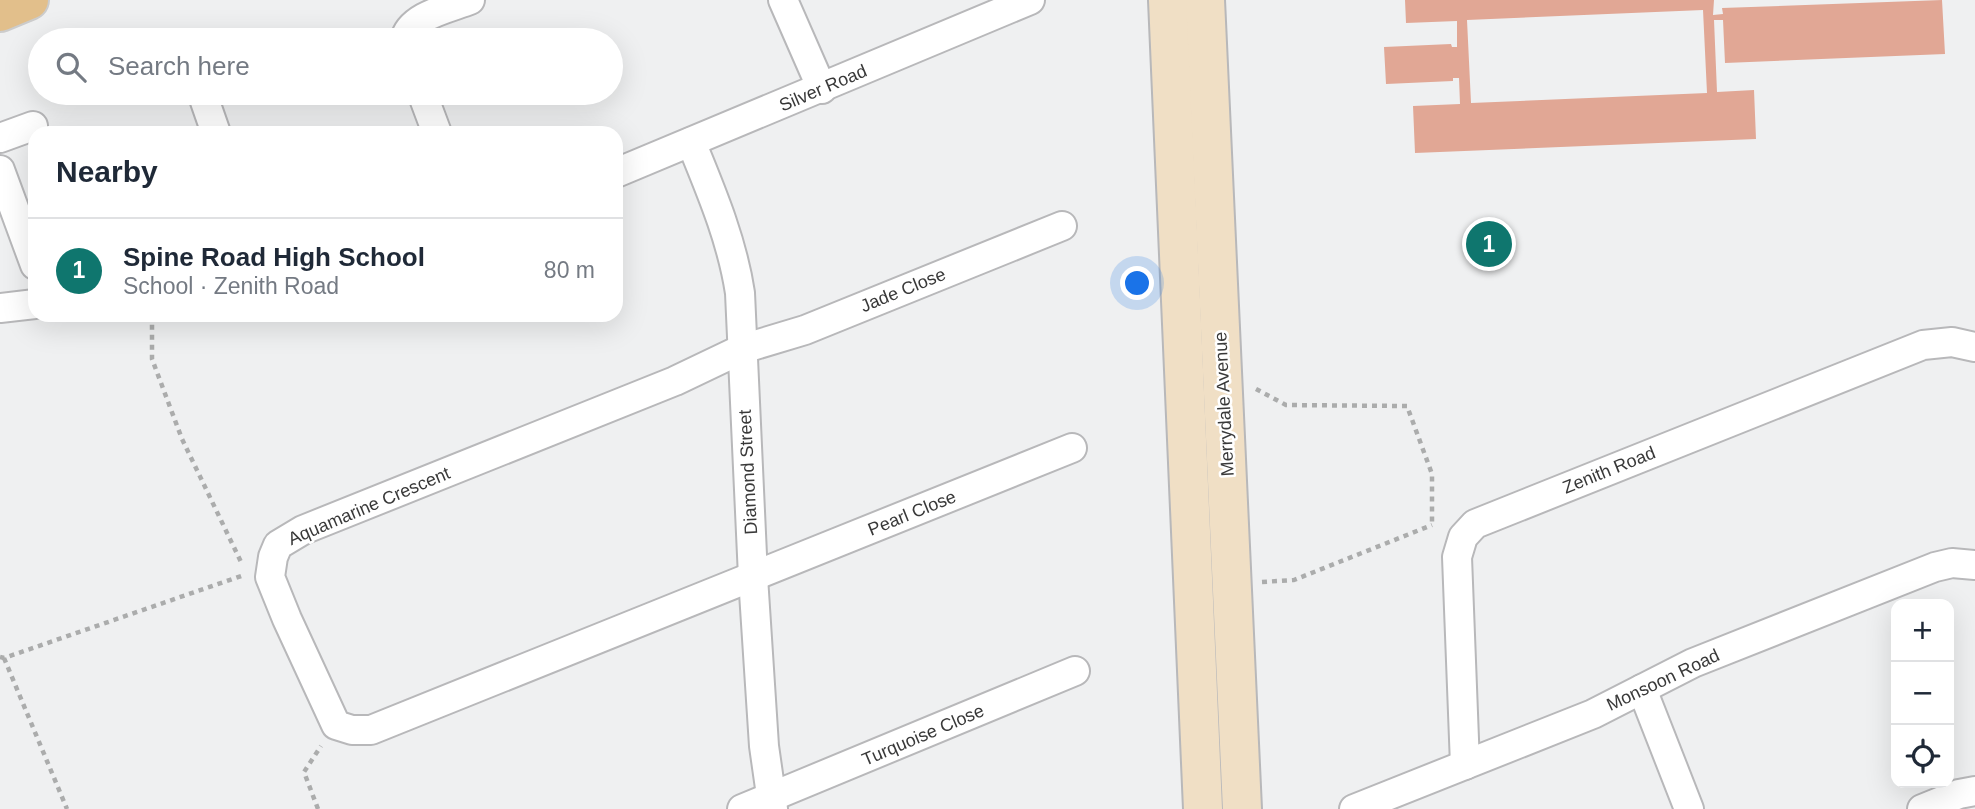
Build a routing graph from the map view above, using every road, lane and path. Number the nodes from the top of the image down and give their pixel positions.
1 (29, 0) edge
2 (470, 0) edge
3 (783, 0) edge
4 (1030, 0) edge
5 (1168, 0) edge
6 (1205, 0) edge
7 (0, 12) edge
8 (409, 28) edge
9 (822, 89) junction
10 (206, 105) edge
11 (426, 105) edge
12 (214, 126) edge
13 (434, 126) edge
14 (28, 128) edge
15 (0, 138) edge
16 (691, 142) junction
17 (0, 170) edge
18 (623, 170) edge
19 (1062, 226) dead end
20 (28, 246) edge
21 (28, 305) edge
22 (0, 308) edge
23 (152, 322) edge
24 (1975, 347) edge
25 (743, 349) junction
26 (1252, 387) dead end
27 (1072, 448) dead end
28 (1432, 525) junction
29 (1439, 528) dead end
30 (1975, 565) edge
31 (752, 577) junction
32 (1261, 582) dead end
33 (2, 657) edge
34 (1075, 671) dead end
35 (1642, 689) junction
36 (335, 725) junction
37 (1465, 765) junction
38 (1975, 790) edge
39 (772, 804) edge
40 (67, 809) edge
41 (318, 809) edge
42 (742, 809) edge
43 (1203, 809) edge
44 (1242, 809) edge
45 (1354, 809) edge
46 (1689, 809) edge
47 (1922, 809) edge

1 - 7 main road
2 - 8 street
3 - 9 street
4 - 9 street, Silver Road
5 - 43 street
6 - 44 street, Merrydale Avenue
9 - 16 street, Silver Road
10 - 12 street
11 - 13 street
14 - 15 street
16 - 18 street, Silver Road
16 - 25 street, Diamond Street
17 - 20 street
19 - 25 street, Jade Close
21 - 22 street
23 - 33 path
24 - 37 street, Zenith Road
25 - 31 street, Diamond Street
25 - 36 street, Aquamarine Crescent
26 - 28 path
27 - 31 street, Pearl Close
28 - 29 path
28 - 32 path
30 - 35 street, Monsoon Road
31 - 36 street
31 - 39 street, Diamond Street
33 - 40 path
34 - 39 street, Turquoise Close
35 - 37 street, Monsoon Road
35 - 46 street
36 - 41 path
37 - 45 street, Monsoon Road
38 - 47 street
39 - 42 street, Turquoise Close

